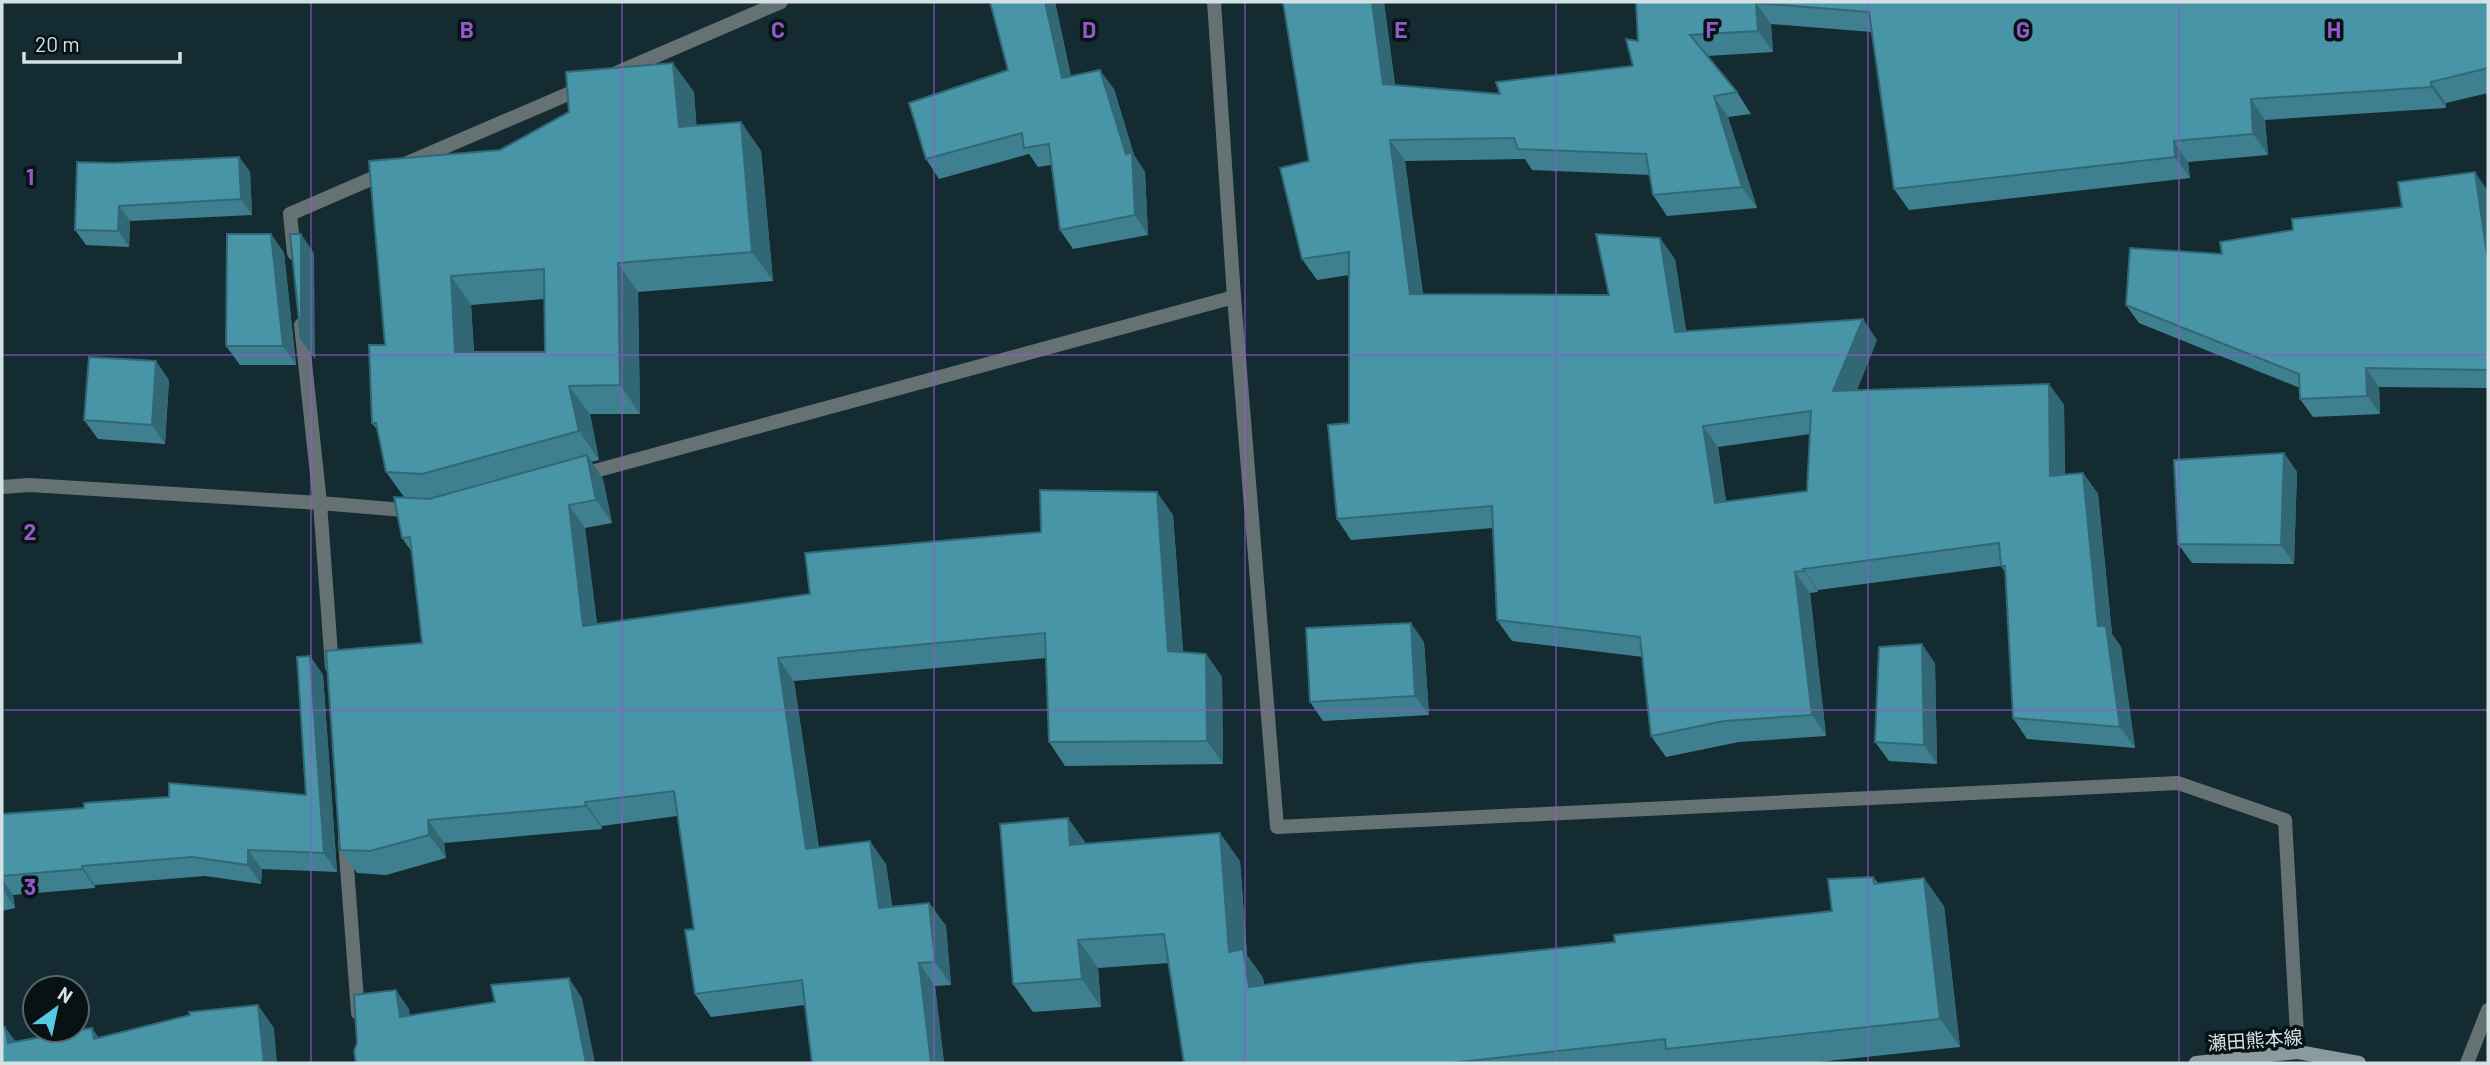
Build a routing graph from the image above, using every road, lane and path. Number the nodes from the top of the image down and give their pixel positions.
1 (781, 2) edge
2 (1214, 2) edge
3 (295, 269) edge
4 (1234, 298) junction
5 (300, 310) edge
6 (563, 480) edge
7 (2, 487) edge
8 (320, 503) junction
9 (429, 512) edge
10 (333, 683) edge
11 (343, 821) edge
12 (2488, 1010) edge
13 (359, 1027) edge
14 (2298, 1052) junction
15 (2196, 1063) edge
16 (2359, 1063) edge
17 (2467, 1063) edge

1 - 3 street
2 - 4 street
4 - 6 street
4 - 14 street
5 - 8 street
7 - 8 street
8 - 9 street
8 - 10 street
11 - 13 street
12 - 17 street
14 - 15 main road, 瀬田熊本線
14 - 16 main road, 瀬田熊本線

